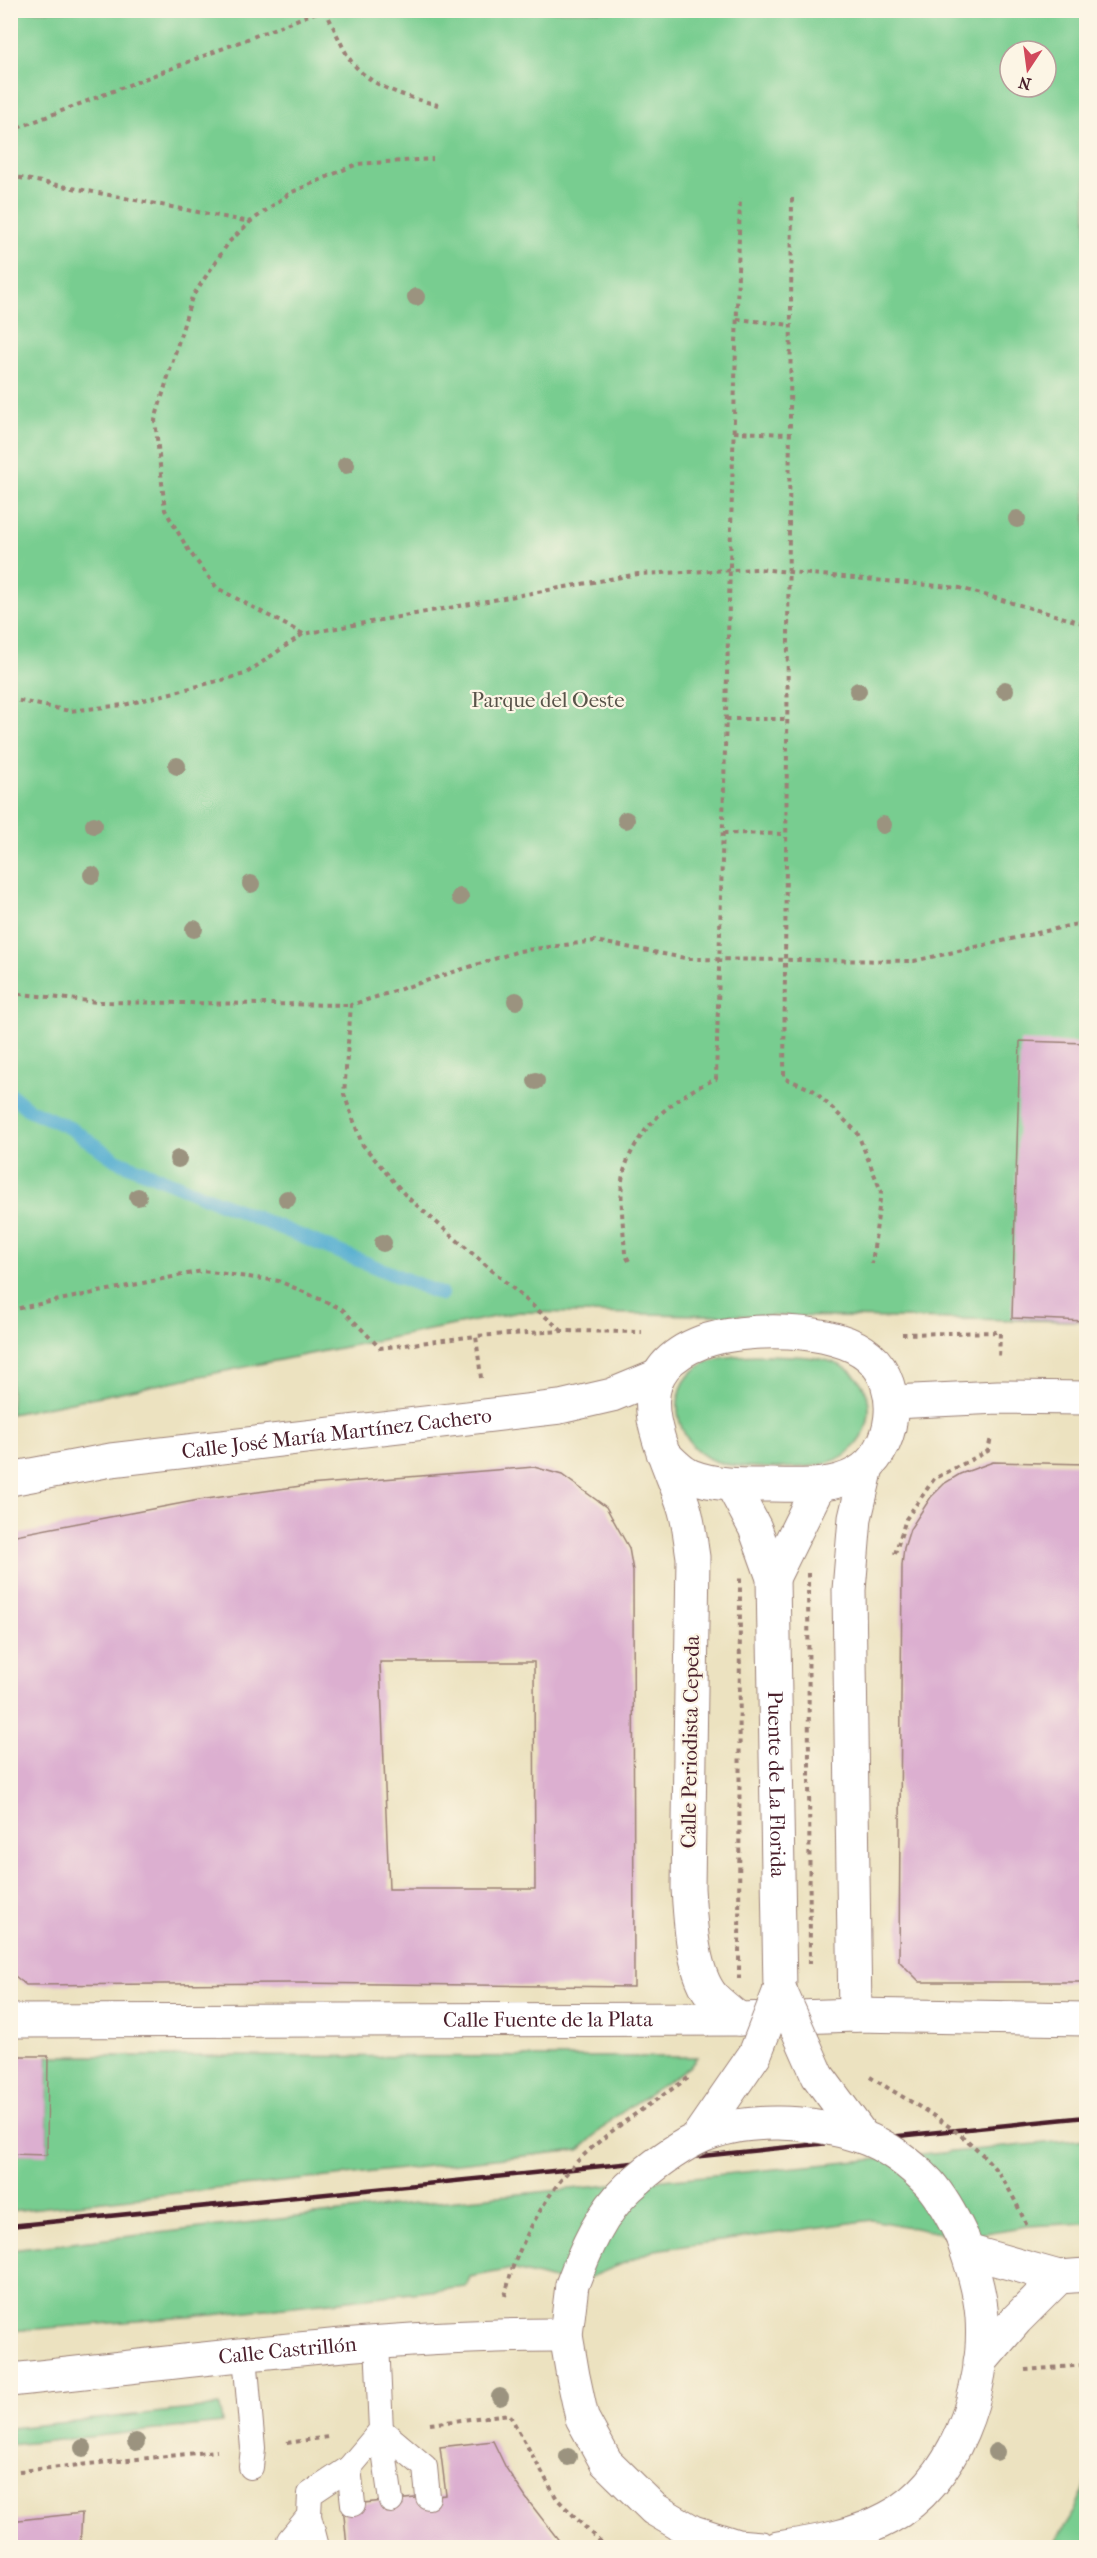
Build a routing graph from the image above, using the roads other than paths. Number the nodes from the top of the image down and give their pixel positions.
1 (658, 1376) junction
2 (1086, 1398) edge
3 (892, 1402) junction
4 (663, 1454) junction
5 (867, 1467) junction
6 (10, 1479) edge
7 (732, 1485) junction
8 (819, 1485) junction
9 (774, 1578) junction
10 (780, 1990) junction
11 (855, 2015) junction
12 (739, 2019) junction
13 (1086, 2019) edge
14 (10, 2021) edge
15 (863, 2137) junction
16 (698, 2138) junction
17 (965, 2244) junction
18 (1073, 2276) edge
19 (566, 2335) junction
20 (377, 2342) junction
21 (245, 2356) junction
22 (979, 2368) junction
23 (10, 2380) edge
24 (381, 2430) junction
25 (251, 2467) dead end
26 (349, 2468) junction
27 (428, 2497) dead end
28 (391, 2501) dead end
29 (353, 2504) dead end
30 (309, 2516) junction
31 (289, 2540) dead end
32 (702, 2540) edge
33 (316, 2543) dead end
34 (833, 2543) edge
35 (761, 2547) edge
36 (778, 2547) edge

1 - 3 street
1 - 4 street
1 - 6 street, Calle José María Martínez Cachero
2 - 3 street
3 - 5 street
4 - 7 street
4 - 12 street, Calle Periodista Cepeda
5 - 8 street
5 - 11 street
7 - 8 street
7 - 9 street, Puente de La Florida
8 - 9 street, Puente de La Florida
9 - 10 street, Puente de La Florida
10 - 15 street, Puente de La Florida, bridge
10 - 16 street, Puente de La Florida, bridge
11 - 12 street, Calle Fuente de la Plata
11 - 13 street, Calle Fuente de la Plata
12 - 14 street, Calle Fuente de la Plata
15 - 16 street, bridge
15 - 17 street, bridge
16 - 19 street, bridge
17 - 18 street
17 - 22 street
18 - 22 street
19 - 20 street, Calle Castrillón
19 - 32 street
20 - 21 street, Calle Castrillón
20 - 24 lane
21 - 23 street, Calle Castrillón
21 - 25 lane
22 - 34 street
24 - 26 lane
24 - 27 lane
24 - 28 lane
26 - 29 lane
26 - 30 lane
30 - 31 lane
30 - 33 lane
32 - 35 street
34 - 36 street

